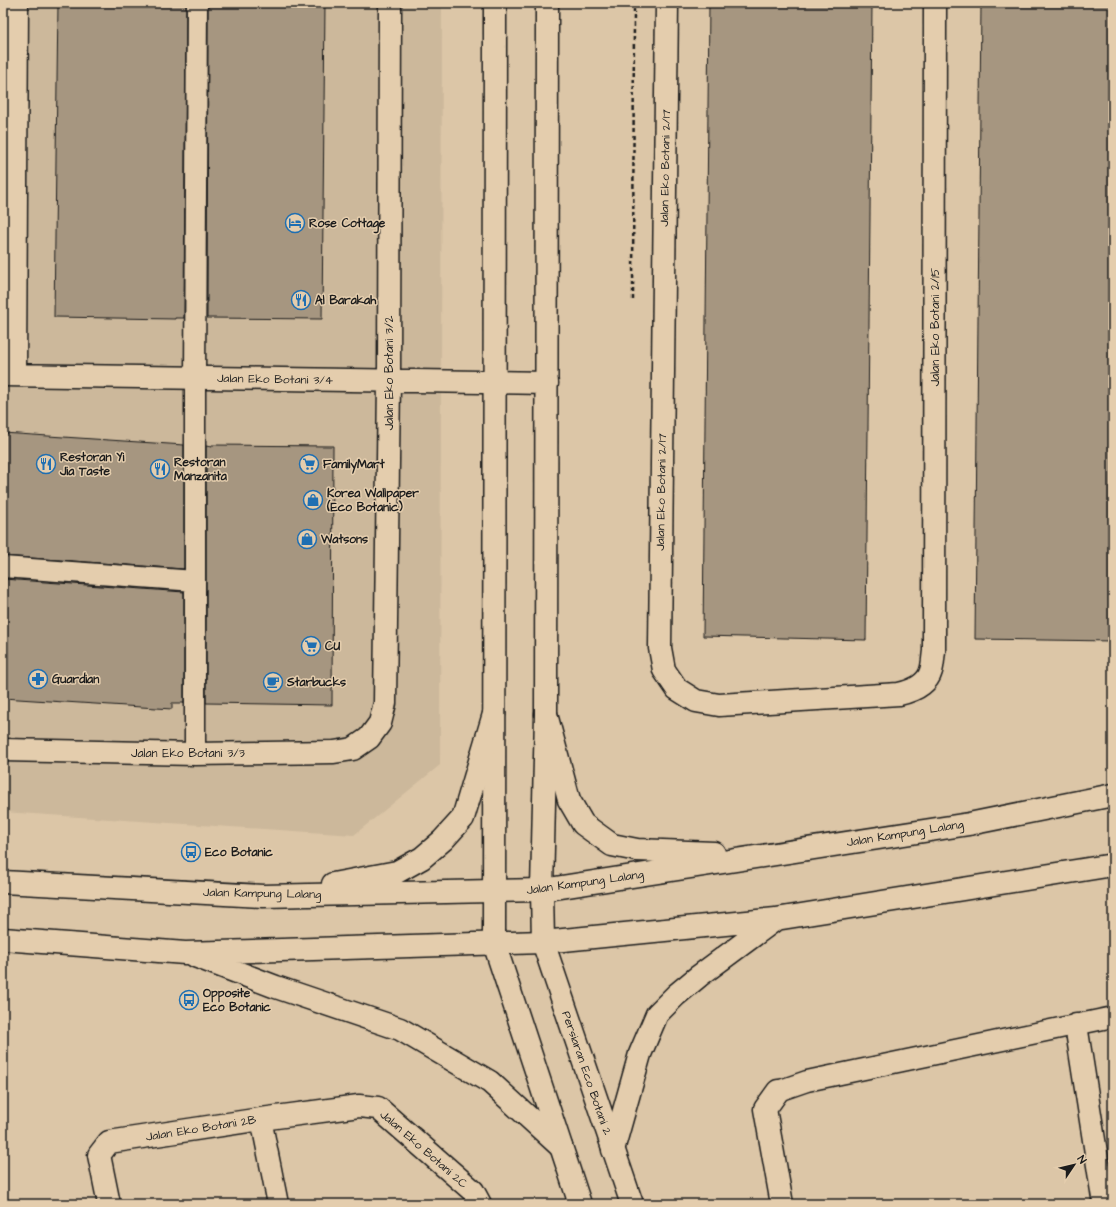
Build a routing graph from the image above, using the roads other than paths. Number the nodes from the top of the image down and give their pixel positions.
1 (197, 3) edge
2 (390, 3) edge
3 (495, 3) edge
4 (547, 3) edge
5 (667, 3) edge
6 (935, 3) edge
7 (12, 13) edge
8 (9, 375) edge
9 (195, 378) junction
10 (389, 381) junction
11 (494, 382) junction
12 (547, 383) junction
13 (3, 567) edge
14 (195, 581) junction
15 (934, 651) joint
16 (494, 714) junction
17 (546, 714) junction
18 (369, 738) joint
19 (3, 750) edge
20 (195, 754) junction
21 (1113, 795) edge
22 (764, 855) junction
23 (1113, 865) edge
24 (3, 882) edge
25 (542, 890) junction
26 (493, 891) junction
27 (263, 896) junction
28 (776, 919) junction
29 (3, 940) edge
30 (543, 942) junction
31 (494, 943) junction
32 (185, 953) junction
33 (1113, 1017) edge
34 (1076, 1025) junction
35 (778, 1091) joint
36 (359, 1106) joint
37 (260, 1119) junction
38 (561, 1147) junction
39 (613, 1150) junction
40 (109, 1204) edge
41 (278, 1204) edge
42 (480, 1204) edge
43 (580, 1204) edge
44 (632, 1204) edge
45 (782, 1204) edge
46 (1104, 1204) edge

1 - 9 lane
2 - 10 street, Jalan Eko Botani 3/2
3 - 11 street
4 - 12 street
5 - 15 street, Jalan Eko Botani 2/17
6 - 15 street, Jalan Eko Botani 2/15
7 - 8 street
8 - 9 street, Jalan Eko Botani 3/4
9 - 10 street, Jalan Eko Botani 3/4
9 - 14 lane
10 - 11 street, Jalan Eko Botani 3/4
10 - 18 street, Jalan Eko Botani 3/2
11 - 12 street, Jalan Eko Botani 3/4
11 - 16 street
12 - 17 street
13 - 14 lane
14 - 20 lane
16 - 26 street
16 - 27 street
17 - 22 street
17 - 25 street, Persiaran Eco Botani 2
18 - 20 street, Jalan Eko Botani 3/3
19 - 20 street, Jalan Eko Botani 3/3
21 - 22 street, Jalan Kampung Lalang
22 - 25 street, Jalan Kampung Lalang
23 - 28 street
24 - 27 street, Jalan Kampung Lalang
25 - 26 street, Jalan Kampung Lalang
25 - 30 street, Persiaran Eco Botani 2
26 - 27 street, Jalan Kampung Lalang
26 - 31 street
28 - 30 street
28 - 39 street
29 - 32 street
30 - 31 street
30 - 39 street, Persiaran Eco Botani 2
31 - 32 street
31 - 38 street
32 - 38 street
33 - 34 lane
34 - 35 lane
34 - 46 street
35 - 45 street
36 - 37 street, Jalan Eko Botani 2B
36 - 42 street, Jalan Eko Botani 2C
37 - 40 street, Jalan Eko Botani 2B
37 - 41 lane
38 - 43 street
39 - 44 street, Persiaran Eco Botani 2

